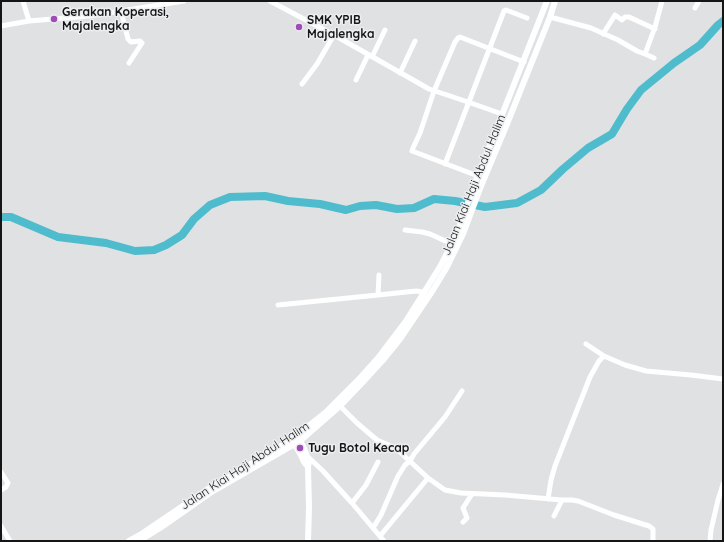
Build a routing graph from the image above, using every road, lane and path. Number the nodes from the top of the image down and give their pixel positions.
1 (23, 1) edge
2 (184, 1) edge
3 (270, 1) edge
4 (547, 1) edge
5 (555, 1) edge
6 (662, 1) edge
7 (699, 1) edge
8 (695, 8) dead end
9 (121, 11) junction
10 (550, 17) junction
11 (527, 18) dead end
12 (29, 20) junction
13 (1, 26) edge
14 (655, 29) junction
15 (385, 30) dead end
16 (603, 34) junction
17 (334, 35) junction
18 (415, 41) dead end
19 (490, 49) junction
20 (645, 54) junction
21 (370, 56) junction
22 (654, 58) dead end
23 (524, 62) junction
24 (129, 63) dead end
25 (400, 73) junction
26 (356, 80) dead end
27 (302, 84) dead end
28 (434, 91) junction
29 (468, 102) junction
30 (502, 114) junction
31 (445, 164) junction
32 (478, 176) junction
33 (478, 184) junction
34 (465, 220) junction
35 (405, 230) dead end
36 (452, 244) junction
37 (379, 275) dead end
38 (424, 292) junction
39 (378, 295) junction
40 (278, 306) dead end
41 (586, 344) dead end
42 (602, 355) junction
43 (723, 379) edge
44 (462, 391) dead end
45 (338, 404) junction
46 (295, 440) junction
47 (304, 456) junction
48 (410, 461) junction
49 (378, 462) dead end
50 (1, 472) edge
51 (428, 478) junction
52 (723, 484) edge
53 (1, 490) edge
54 (472, 494) junction
55 (548, 499) junction
56 (562, 500) junction
57 (352, 503) junction
58 (554, 516) dead end
59 (166, 521) junction
60 (463, 522) dead end
61 (1, 526) edge
62 (373, 528) junction
63 (383, 539) edge
64 (10, 541) edge
65 (129, 541) edge
66 (139, 541) edge
67 (308, 541) edge
68 (653, 541) edge
69 (710, 541) edge

1 - 12 street
2 - 9 street
3 - 17 street
4 - 23 main road, Jalan Kiai Haji Abdul Halim
5 - 10 main road, Jalan Kiai Haji Abdul Halim
6 - 14 street
7 - 8 street
9 - 12 street
9 - 24 street
10 - 16 street
10 - 33 main road, Jalan Kiai Haji Abdul Halim
11 - 19 street
12 - 13 street
14 - 16 street
14 - 20 street
15 - 21 street
16 - 20 street
17 - 21 street
17 - 27 street
18 - 25 street
19 - 23 street
19 - 28 street
19 - 29 street
20 - 22 street
21 - 25 street
21 - 26 street
23 - 30 main road, Jalan Kiai Haji Abdul Halim
25 - 28 street
28 - 29 street
28 - 31 street
29 - 30 street
29 - 31 street
30 - 32 main road, Jalan Kiai Haji Abdul Halim
31 - 32 street
32 - 33 main road, Jalan Kiai Haji Abdul Halim
33 - 34 main road, Jalan Kiai Haji Abdul Halim
34 - 36 main road, Jalan Kiai Haji Abdul Halim
34 - 45 main road, Jalan Kiai Haji Abdul Halim
35 - 36 street
36 - 38 main road, Jalan Kiai Haji Abdul Halim
37 - 39 street
38 - 39 street
38 - 45 main road, Jalan Kiai Haji Abdul Halim
39 - 40 street
41 - 42 street
42 - 43 street
42 - 55 street
44 - 48 street
45 - 46 main road, Jalan Kiai Haji Abdul Halim
45 - 48 street
46 - 47 main road
46 - 59 main road, Jalan Kiai Haji Abdul Halim
47 - 57 street
47 - 67 main road
48 - 51 street
48 - 62 street
49 - 57 street
50 - 53 street
51 - 54 street
51 - 63 street
52 - 69 street
54 - 55 street
54 - 60 street
55 - 56 street
56 - 58 street
56 - 68 street
57 - 62 street
59 - 65 main road, Jalan Kiai Haji Abdul Halim
59 - 66 main road, Jalan Kiai Haji Abdul Halim
61 - 64 street
62 - 63 street

